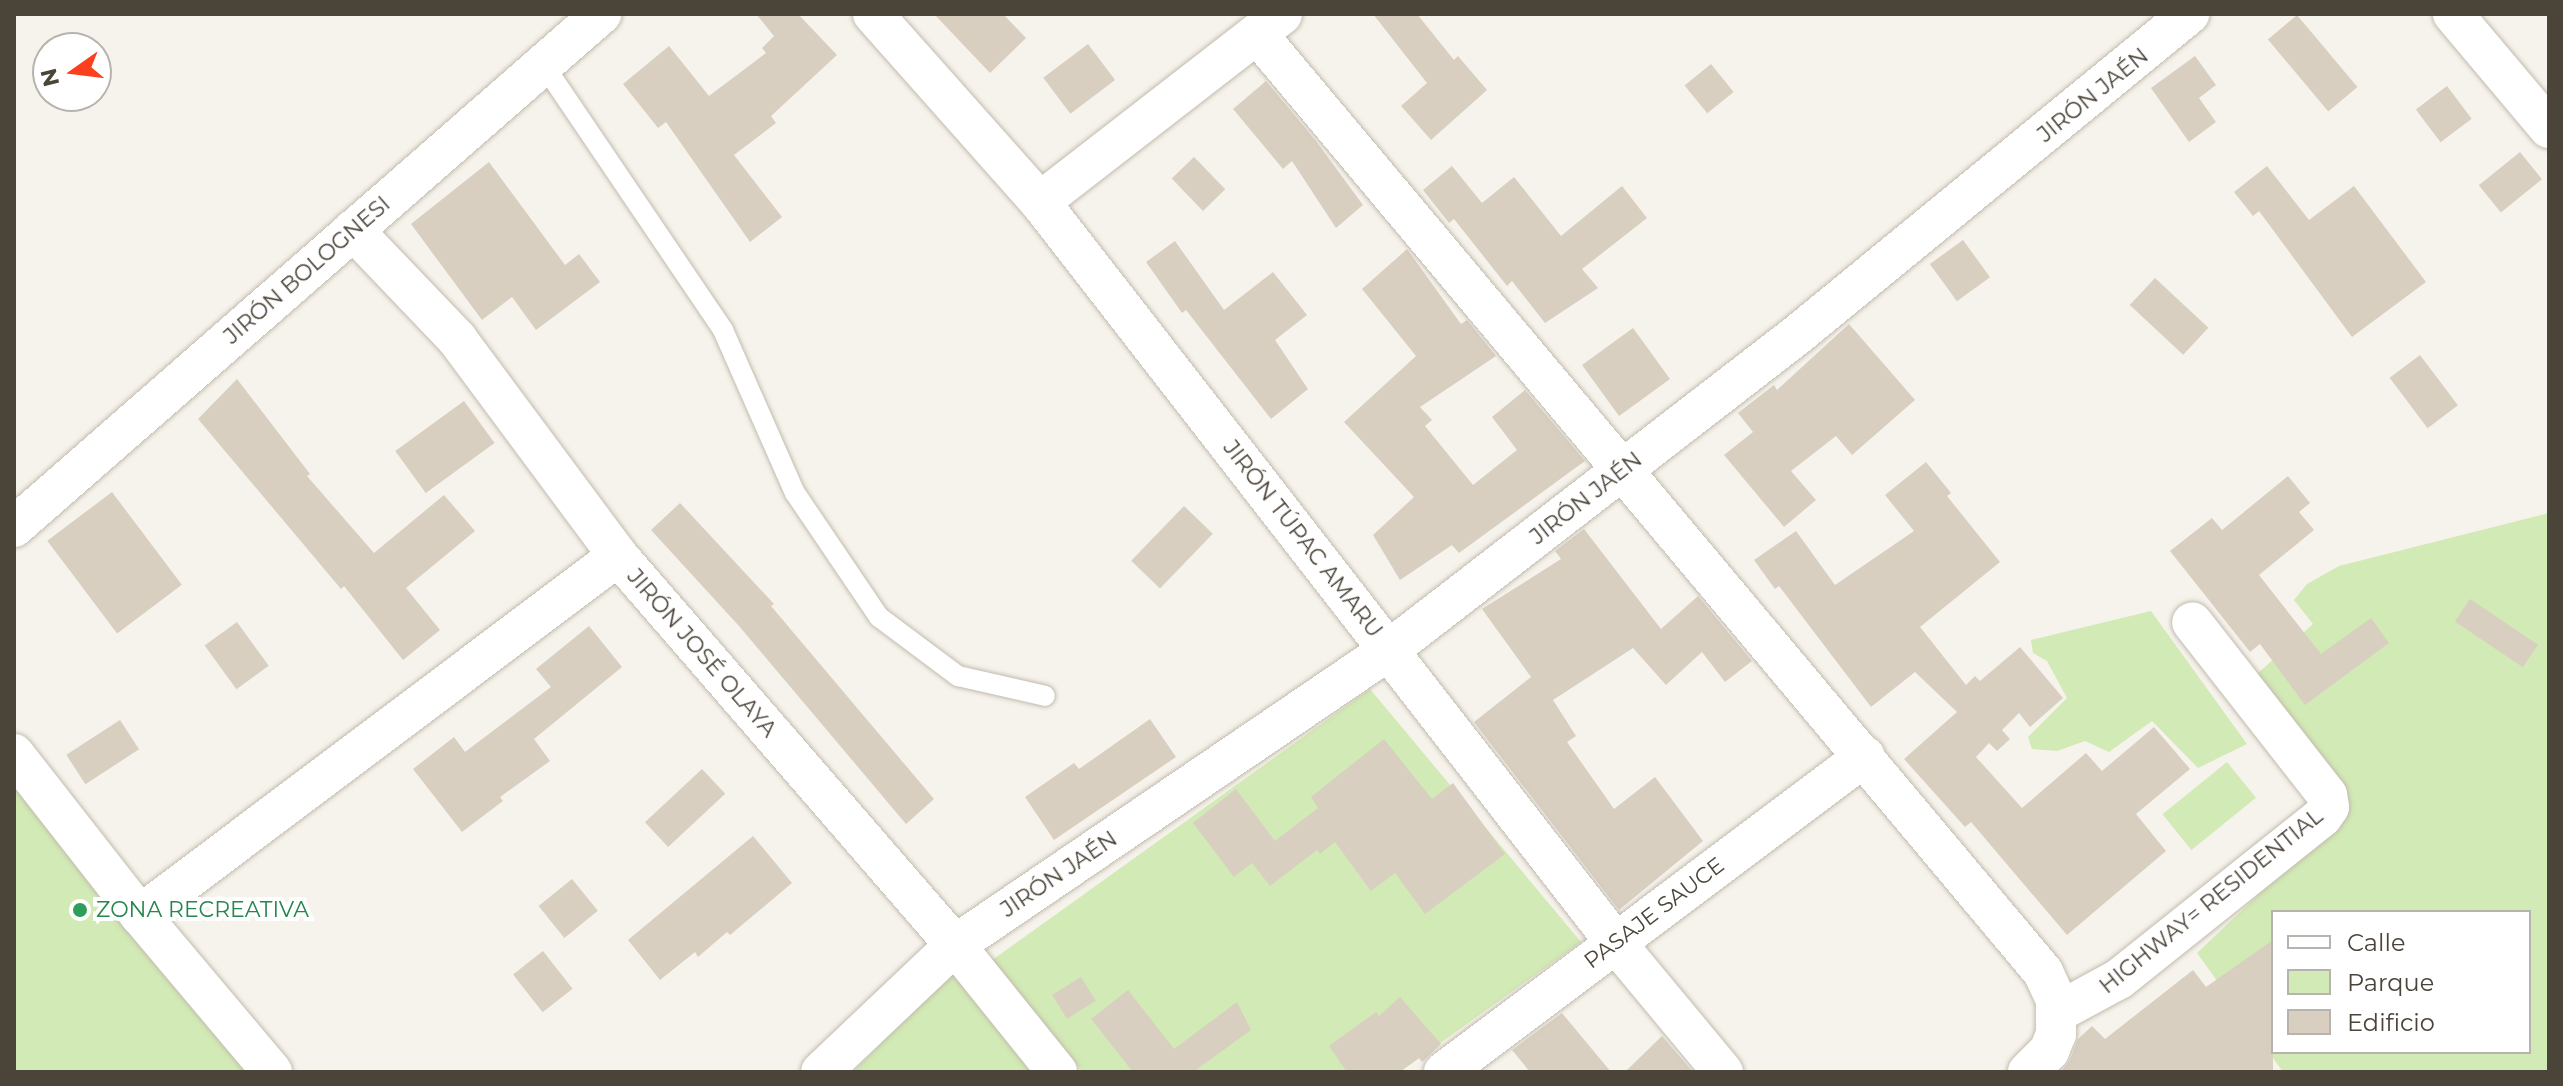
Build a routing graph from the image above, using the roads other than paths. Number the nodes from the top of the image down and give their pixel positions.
1 (601, 14) edge
2 (873, 14) edge
3 (2189, 14) edge
4 (2453, 14) edge
5 (1269, 24) edge
6 (543, 64) junction
7 (2549, 128) edge
8 (1040, 202) junction
9 (353, 230) junction
10 (1624, 469) junction
11 (14, 527) edge
12 (618, 556) junction
13 (2192, 622) dead end
14 (1389, 650) junction
15 (1045, 696) dead end
16 (14, 754) edge
17 (1865, 756) junction
18 (140, 915) junction
19 (1615, 942) junction
20 (955, 945) junction
21 (2058, 1012) junction
22 (272, 1072) edge
23 (821, 1072) edge
24 (1057, 1072) edge
25 (1444, 1072) edge
26 (1723, 1072) edge
27 (2028, 1072) edge

1 - 6 street, JIRÓN BOLOGNESI
2 - 8 street, JIRÓN TÚPAC AMARU
3 - 10 street, JIRÓN JAÉN
4 - 7 street
5 - 8 street
5 - 10 street
6 - 9 street, JIRÓN BOLOGNESI
6 - 15 lane
8 - 14 street, JIRÓN TÚPAC AMARU
9 - 11 street, JIRÓN BOLOGNESI
9 - 12 street, JIRÓN JOSÉ OLAYA
10 - 14 street, JIRÓN JAÉN
10 - 17 street
12 - 18 street
12 - 20 street, JIRÓN JOSÉ OLAYA
13 - 21 street, HIGHWAY= RESIDENTIAL
14 - 19 street, JIRÓN TÚPAC AMARU
14 - 20 street, JIRÓN JAÉN
16 - 18 street
17 - 19 street, PASAJE SAUCE
17 - 21 street
18 - 22 street
19 - 25 street, PASAJE SAUCE
19 - 26 street, JIRÓN TÚPAC AMARU
20 - 23 street, JIRÓN JAÉN
20 - 24 street, JIRÓN JOSÉ OLAYA
21 - 27 street

